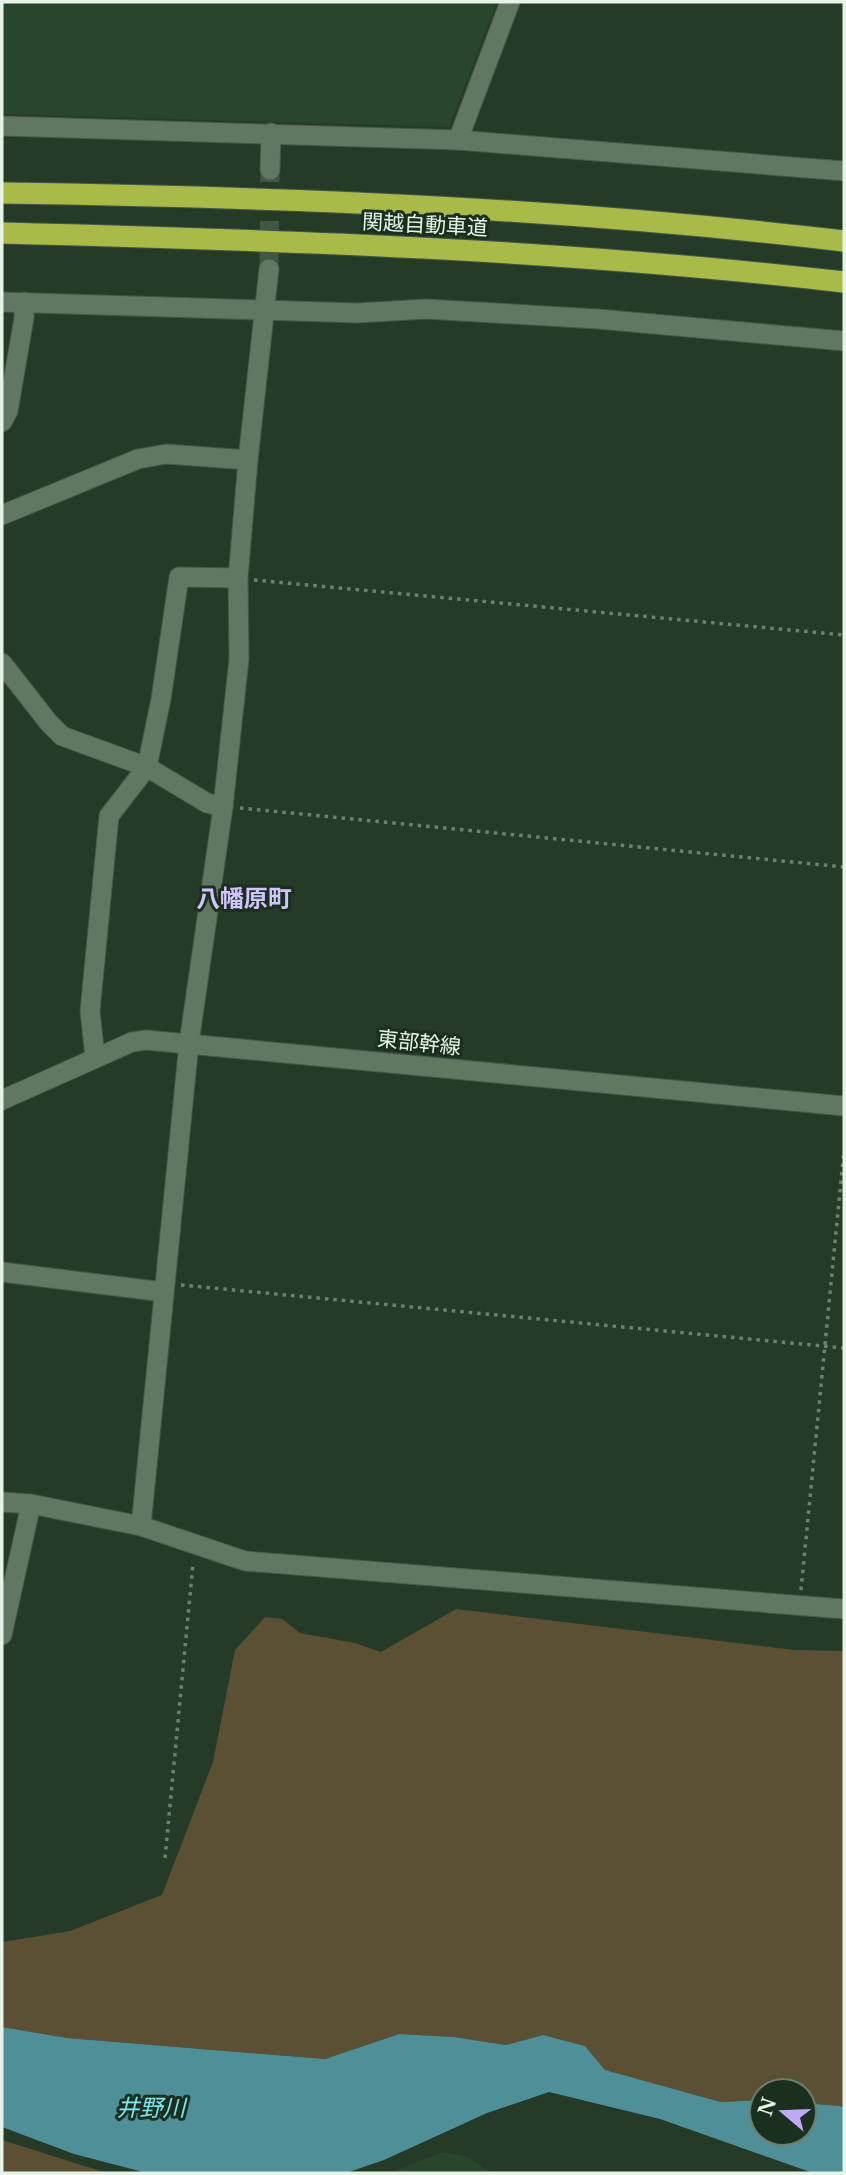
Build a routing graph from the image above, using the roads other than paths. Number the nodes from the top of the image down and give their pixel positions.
1 (509, 2) edge
2 (2, 126) edge
3 (271, 133) junction
4 (458, 140) junction
5 (270, 170) tunnel mouth
6 (844, 171) edge
7 (2, 193) edge
8 (2, 233) edge
9 (844, 240) edge
10 (269, 269) tunnel mouth
11 (844, 282) edge
12 (2, 302) edge
13 (24, 302) junction
14 (264, 309) junction
15 (844, 341) edge
16 (2, 422) edge
17 (248, 460) junction
18 (2, 515) edge
19 (238, 578) junction
20 (2, 663) edge
21 (147, 767) junction
22 (223, 807) junction
23 (189, 1043) junction
24 (95, 1058) junction
25 (2, 1100) edge
26 (844, 1106) edge
27 (2, 1272) edge
28 (164, 1288) junction
29 (2, 1502) edge
30 (31, 1504) junction
31 (141, 1525) junction
32 (844, 1609) edge
33 (2, 1635) edge

1 - 4 street
2 - 3 street
3 - 4 street
3 - 5 street
4 - 6 street
7 - 9 highway, 関越自動車道
8 - 11 highway, 関越自動車道
10 - 14 street
12 - 13 street
13 - 14 street
13 - 16 street
14 - 15 street
14 - 17 street
17 - 18 street
17 - 19 street
19 - 21 street
19 - 22 street
20 - 21 street
21 - 22 street
21 - 24 street
22 - 23 street
23 - 24 street, 東部幹線
23 - 26 street, 東部幹線
23 - 28 street
24 - 25 street, 東部幹線
27 - 28 street
28 - 31 street
29 - 30 street
30 - 31 street
30 - 33 street
31 - 32 street

